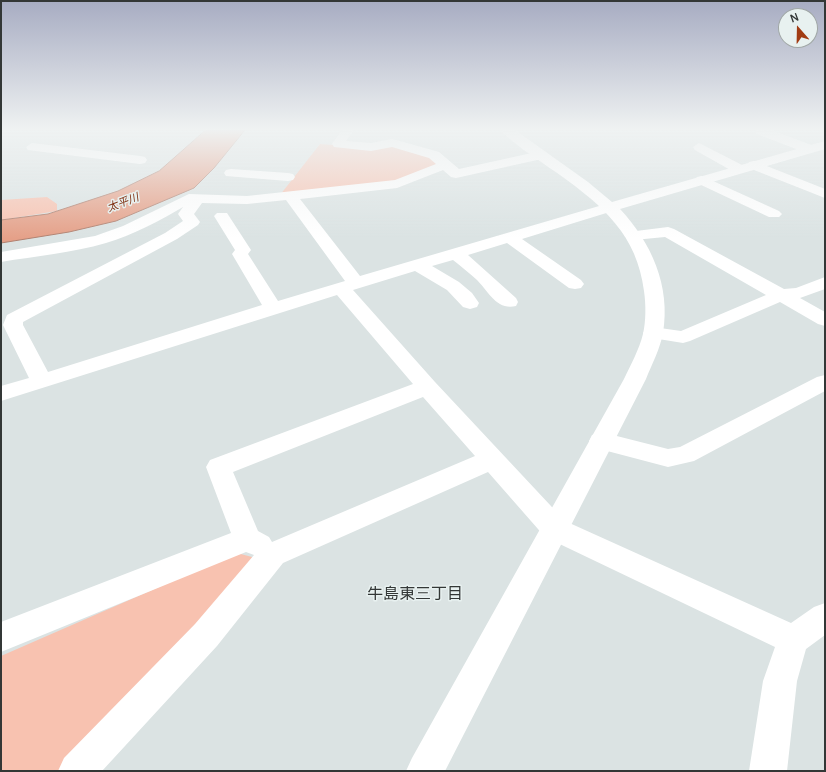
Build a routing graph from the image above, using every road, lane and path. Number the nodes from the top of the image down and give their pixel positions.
1 (447, 166) edge
2 (469, 166) edge
3 (556, 166) edge
4 (734, 166) edge
5 (750, 166) edge
6 (757, 166) edge
7 (450, 169) junction
8 (739, 169) junction
9 (231, 173) dead end
10 (288, 177) dead end
11 (702, 180) junction
12 (408, 190) dead end
13 (825, 194) edge
14 (290, 196) junction
15 (198, 199) junction
16 (611, 207) junction
17 (774, 214) dead end
18 (222, 216) dead end
19 (634, 235) junction
20 (509, 238) junction
21 (455, 253) junction
22 (1, 257) edge
23 (416, 265) junction
24 (825, 282) edge
25 (575, 284) dead end
26 (349, 286) junction
27 (781, 295) junction
28 (509, 302) dead end
29 (470, 303) dead end
30 (273, 308) junction
31 (825, 320) edge
32 (653, 333) junction
33 (41, 380) junction
34 (825, 382) edge
35 (427, 387) junction
36 (1, 394) edge
37 (601, 441) junction
38 (493, 459) junction
39 (555, 529) junction
40 (260, 546) junction
41 (825, 617) edge
42 (1, 638) edge
43 (793, 640) junction
44 (77, 771) edge
45 (425, 771) edge
46 (768, 771) edge

1 - 7 street
2 - 7 street
3 - 16 street
4 - 8 street
5 - 8 street
6 - 13 street
7 - 12 street
7 - 14 street
8 - 11 street
9 - 10 street
11 - 16 street
11 - 17 street
14 - 15 street
14 - 26 street
15 - 22 street
15 - 33 street
16 - 19 street
16 - 20 street
18 - 30 street
19 - 27 street
19 - 32 street
20 - 21 street
20 - 25 street
21 - 23 street
21 - 28 street
23 - 26 street
23 - 29 street
24 - 27 street
26 - 30 street
26 - 35 street
27 - 31 street
27 - 32 street
30 - 33 street
32 - 37 street
33 - 36 street
34 - 37 street
35 - 38 street
35 - 40 street
37 - 39 street
38 - 39 street
38 - 40 street
39 - 43 street
39 - 45 street
40 - 42 street
40 - 44 street
41 - 43 street
43 - 46 street

